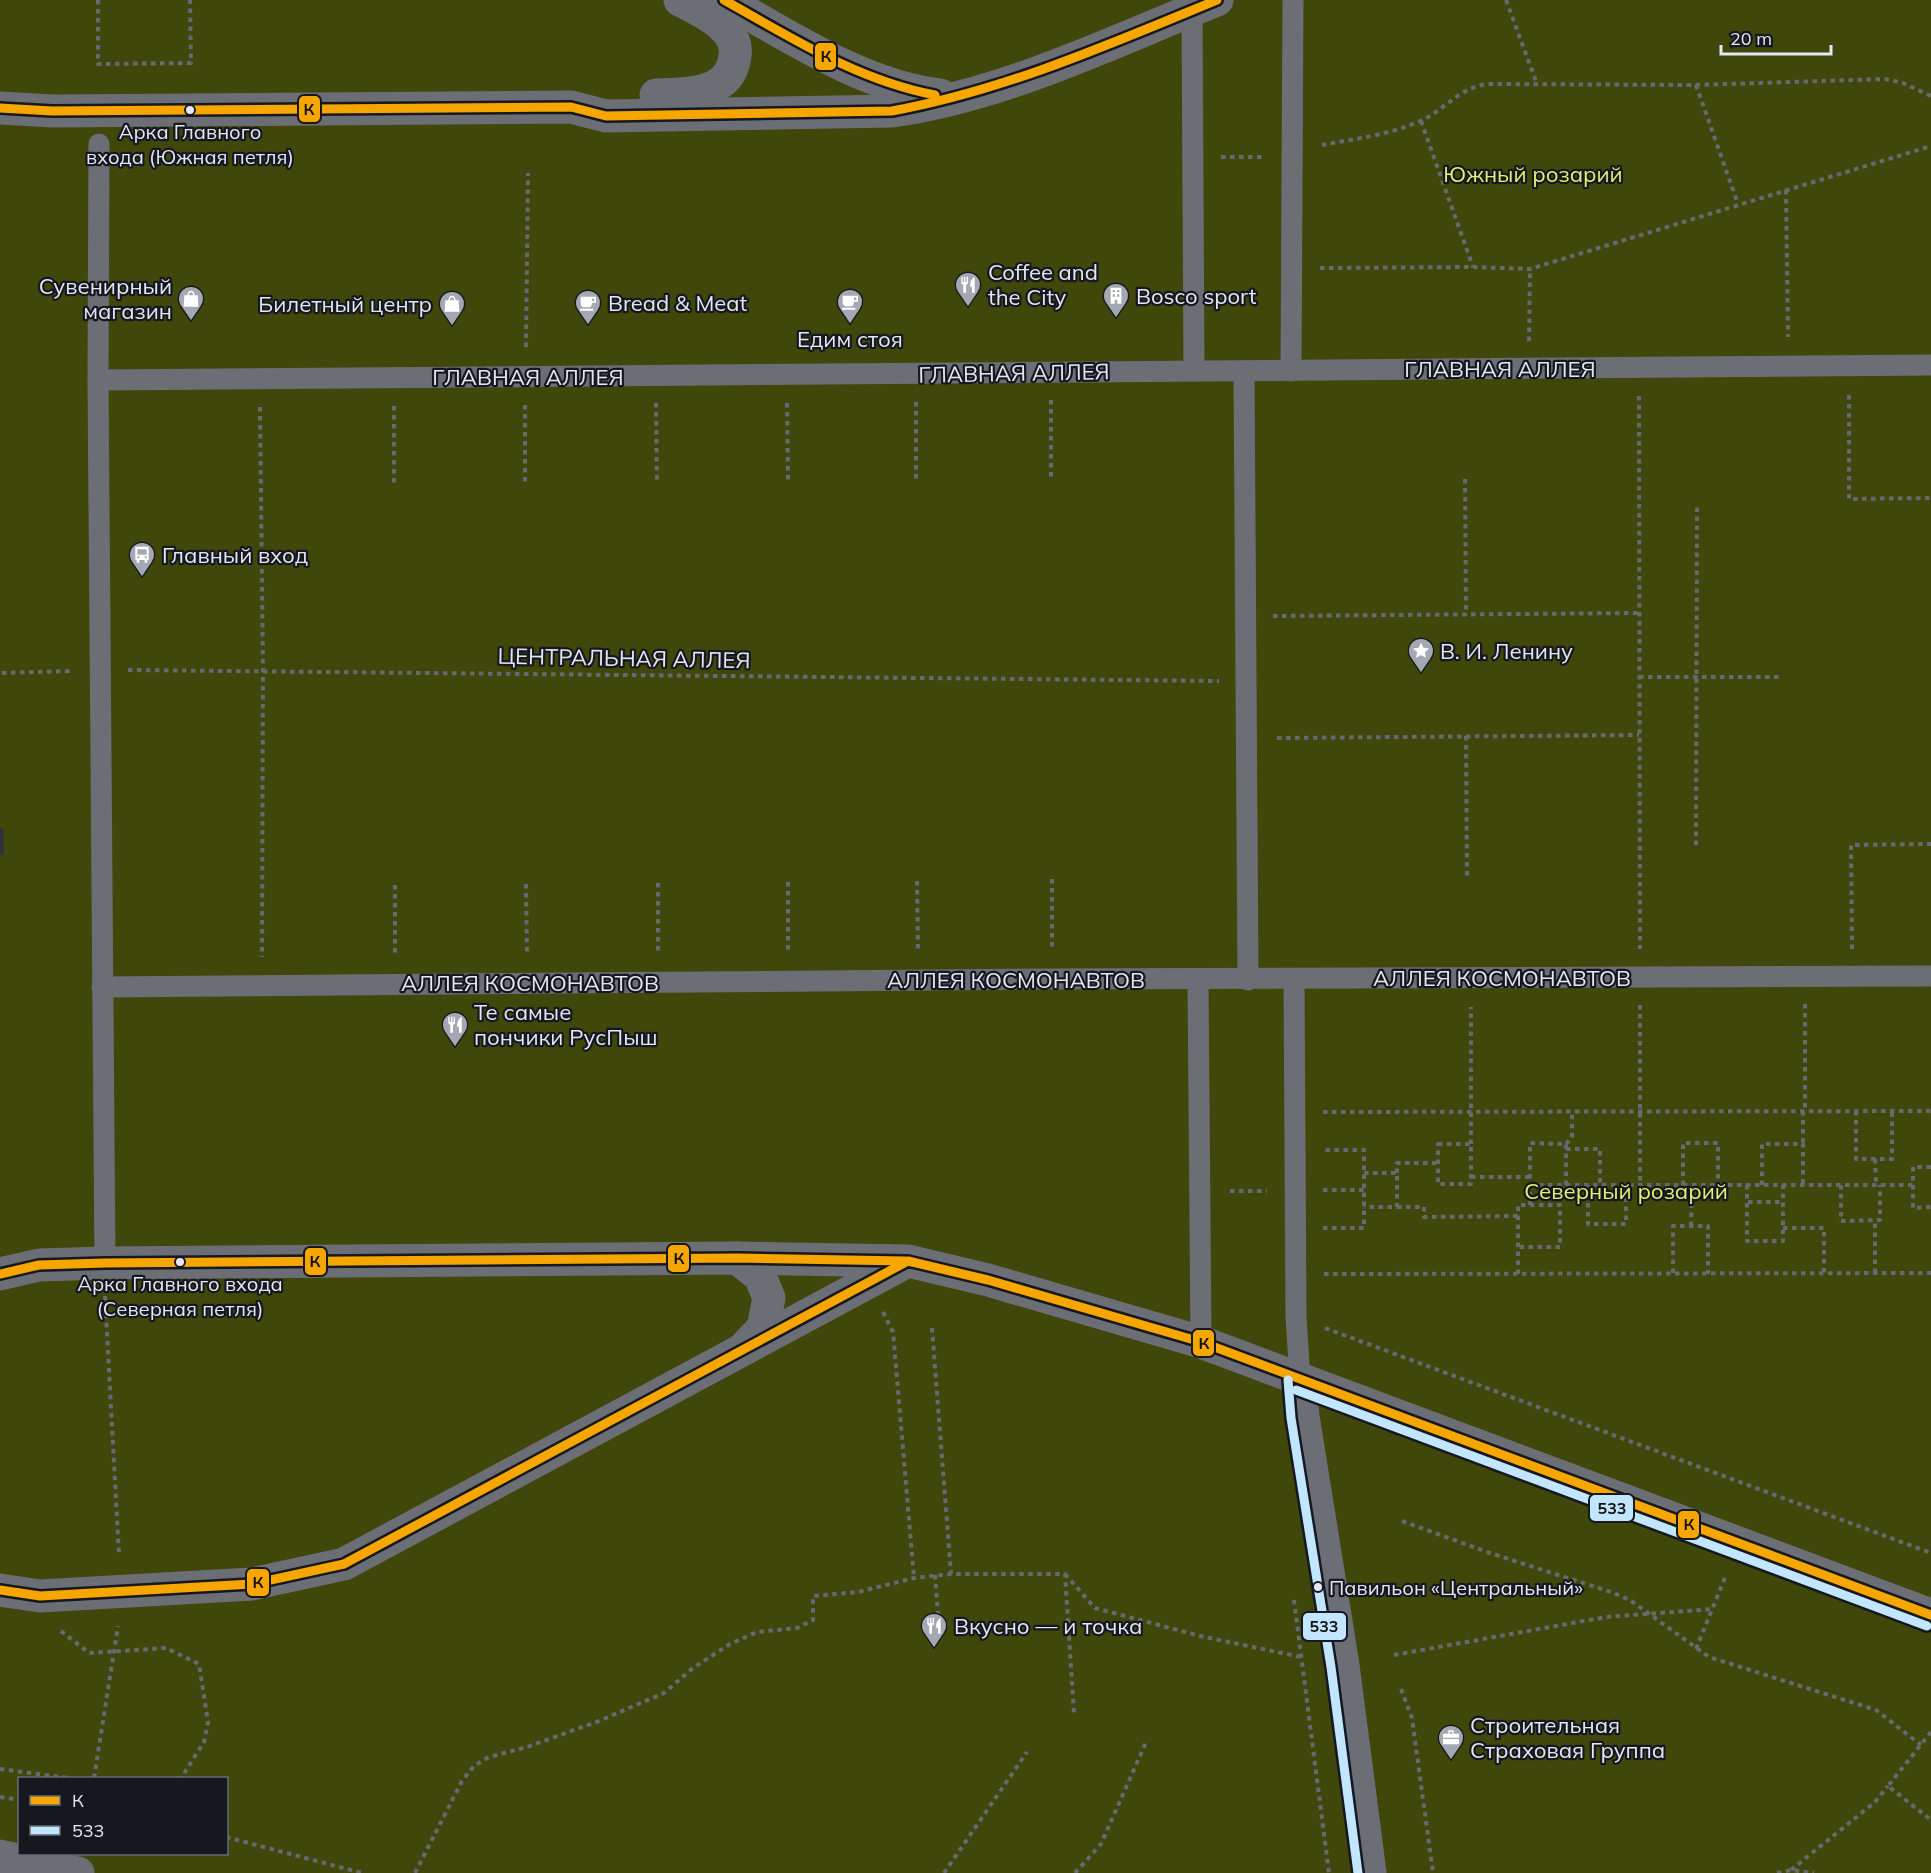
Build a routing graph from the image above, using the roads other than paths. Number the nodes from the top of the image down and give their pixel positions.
1 (680, 0) edge
2 (724, 0) edge
3 (1293, 0) edge
4 (1205, 5) edge
5 (963, 96) junction
6 (571, 107) junction
7 (0, 108) edge
8 (99, 144) dead end
9 (1931, 365) edge
10 (1194, 371) junction
11 (1244, 371) junction
12 (1291, 371) junction
13 (98, 380) junction
14 (1931, 976) edge
15 (1294, 979) junction
16 (1198, 980) junction
17 (1248, 980) junction
18 (102, 987) junction
19 (737, 1258) junction
20 (908, 1261) junction
21 (105, 1263) junction
22 (0, 1274) edge
23 (1201, 1342) junction
24 (740, 1352) junction
25 (1300, 1379) junction
26 (0, 1590) edge
27 (1931, 1615) edge
28 (0, 1856) edge
29 (78, 1873) edge
30 (1370, 1873) edge

1 - 6 street
2 - 5 street
3 - 12 lane
4 - 5 street
4 - 10 lane
5 - 6 street
6 - 7 street
8 - 13 lane
9 - 12 lane, ГЛАВНАЯ АЛЛЕЯ
10 - 11 lane, ГЛАВНАЯ АЛЛЕЯ
10 - 13 lane, ГЛАВНАЯ АЛЛЕЯ
11 - 12 lane, ГЛАВНАЯ АЛЛЕЯ
11 - 17 lane
13 - 18 lane
14 - 15 lane, АЛЛЕЯ КОСМОНАВТОВ
15 - 17 lane, АЛЛЕЯ КОСМОНАВТОВ
15 - 25 lane
16 - 17 lane, АЛЛЕЯ КОСМОНАВТОВ
16 - 18 lane, АЛЛЕЯ КОСМОНАВТОВ
16 - 23 lane
18 - 21 lane
19 - 20 street
19 - 21 street
19 - 24 street
20 - 23 street
20 - 24 street
21 - 22 street
23 - 25 street
24 - 26 street
25 - 27 street
25 - 30 street
28 - 29 street

